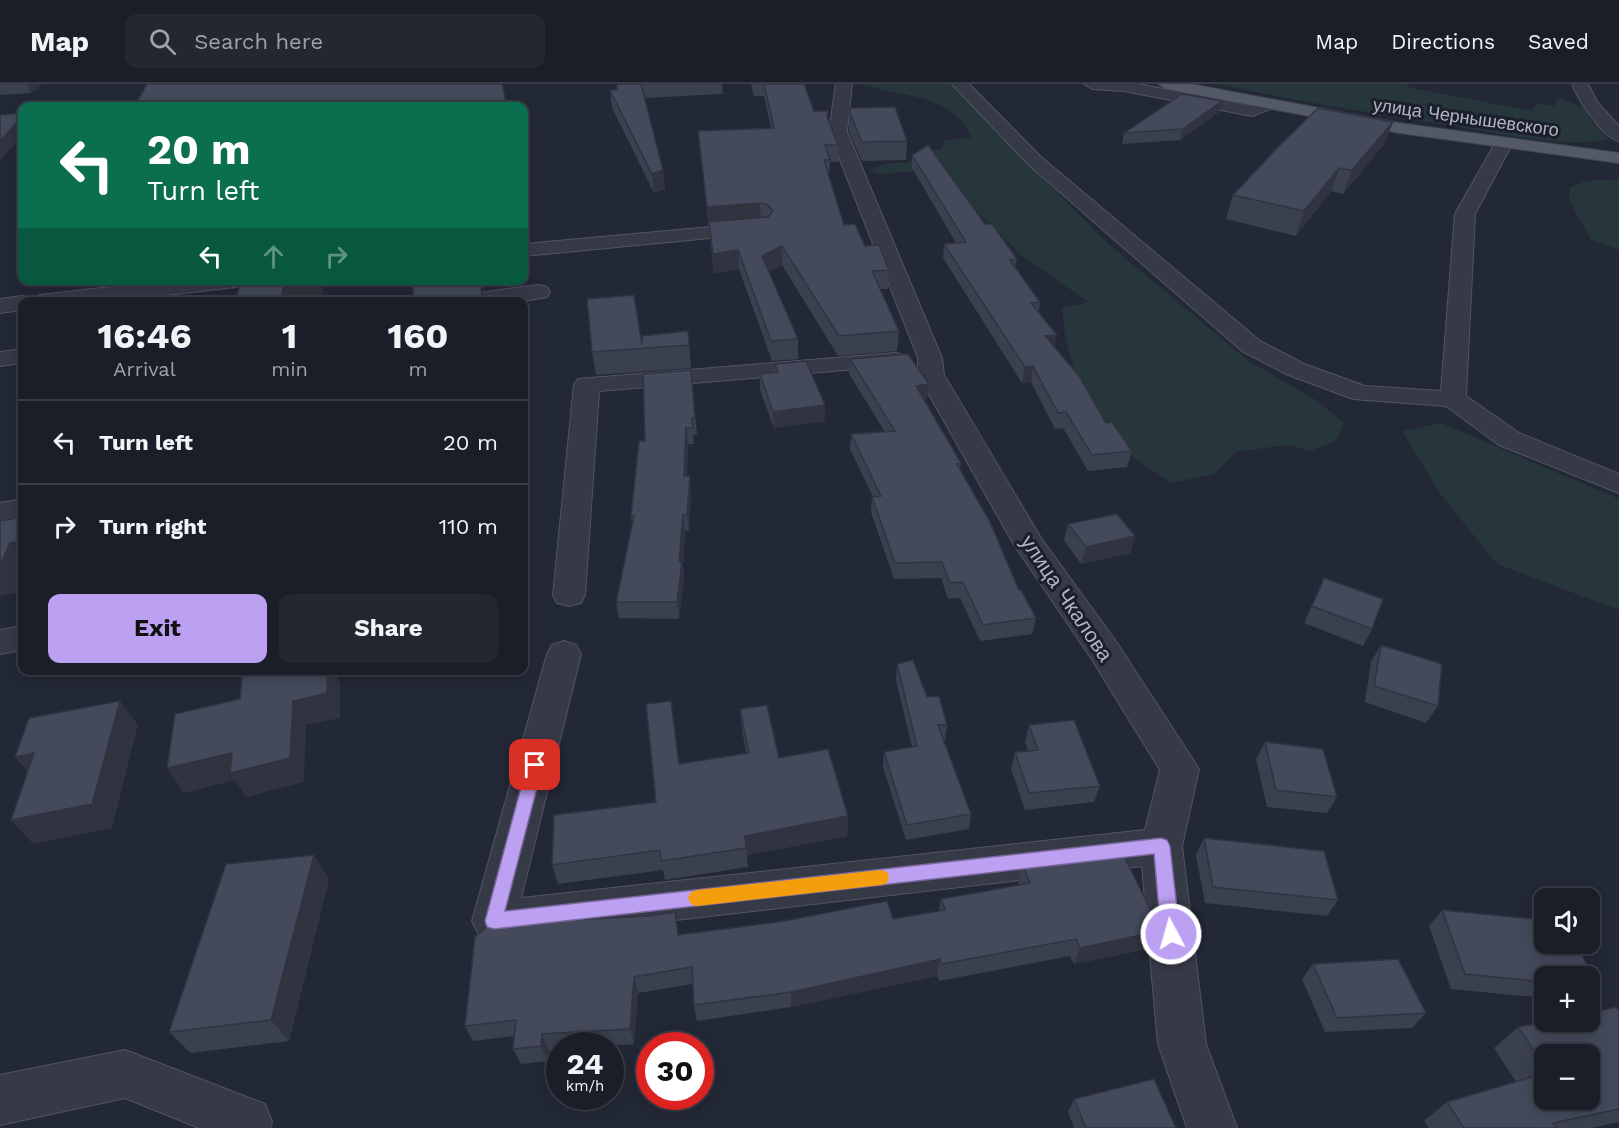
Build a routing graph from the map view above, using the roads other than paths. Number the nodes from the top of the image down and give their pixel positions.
1 (844, 84) edge
2 (960, 84) edge
3 (1092, 84) edge
4 (1166, 84) edge
5 (1580, 84) edge
6 (1267, 105) junction
7 (1619, 136) edge
8 (1503, 144) junction
9 (1619, 158) edge
10 (761, 229) edge
11 (528, 250) edge
12 (191, 285) edge
13 (540, 292) dead end
14 (85, 297) edge
15 (502, 297) edge
16 (18, 304) edge
17 (0, 306) edge
18 (18, 357) edge
19 (930, 358) junction
20 (0, 359) edge
21 (1453, 399) junction
22 (1619, 484) edge
23 (18, 509) edge
24 (0, 512) edge
25 (569, 595) dead end
26 (18, 639) edge
27 (0, 642) edge
28 (564, 654) dead end
29 (1161, 846) junction
30 (0, 1100) edge
31 (247, 1122) dead end
32 (1212, 1128) edge

1 - 19 street, улица Чкалова
2 - 21 street
3 - 6 street
4 - 6 main road, улица Чернышевского
5 - 7 street
6 - 8 main road, улица Чернышевского
8 - 9 main road, улица Чернышевского
8 - 21 street
10 - 11 street
12 - 14 street
13 - 15 street
16 - 17 street
18 - 20 street
19 - 25 street
19 - 29 street, улица Чкалова
21 - 22 street
23 - 24 street
26 - 27 street
28 - 29 street
29 - 32 street, улица Чкалова
30 - 31 street

